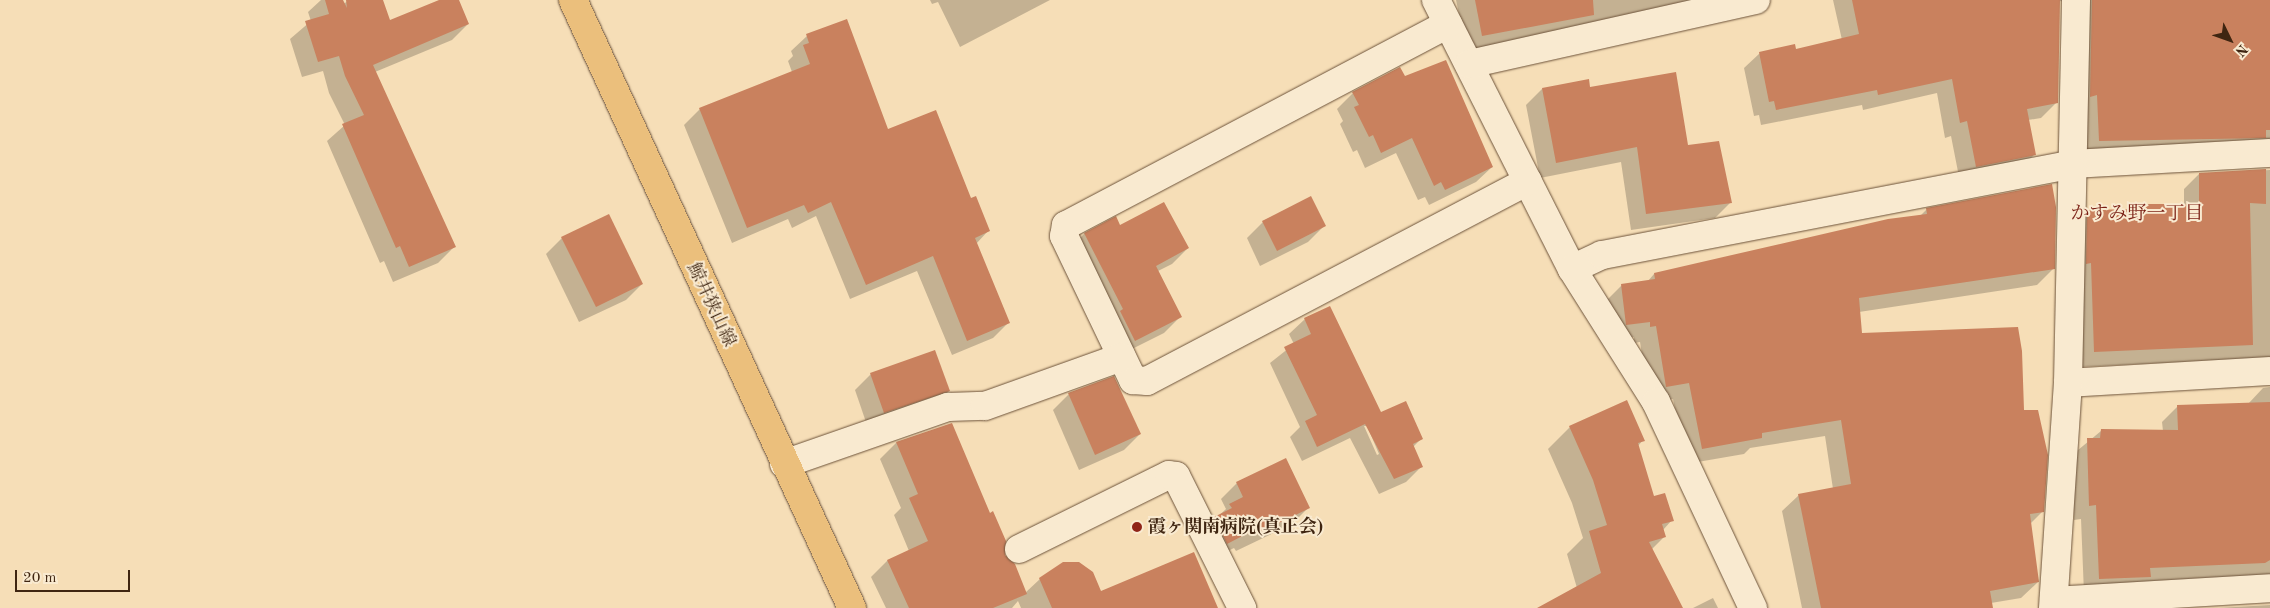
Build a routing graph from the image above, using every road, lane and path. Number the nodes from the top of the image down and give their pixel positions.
1 (573, 0) edge
2 (1436, 0) edge
3 (1756, 0) edge
4 (2076, 0) edge
5 (1448, 24) junction
6 (1469, 64) junction
7 (2270, 152) edge
8 (2074, 164) junction
9 (1528, 181) junction
10 (1572, 269) junction
11 (1122, 357) junction
12 (2270, 371) edge
13 (2068, 384) junction
14 (784, 464) junction
15 (1019, 549) dead end
16 (2270, 588) edge
17 (2053, 605) edge
18 (852, 608) edge
19 (1242, 608) edge
20 (1753, 608) edge

1 - 14 main road, 鯨井狭山線
2 - 5 street
3 - 6 street
4 - 8 street
5 - 6 street
5 - 11 street
6 - 9 street
7 - 8 street
8 - 10 street
8 - 13 street
9 - 10 street
9 - 11 street
10 - 20 street
11 - 14 street
12 - 13 street
13 - 17 street
14 - 18 main road, 鯨井狭山線
15 - 19 street
16 - 17 street

